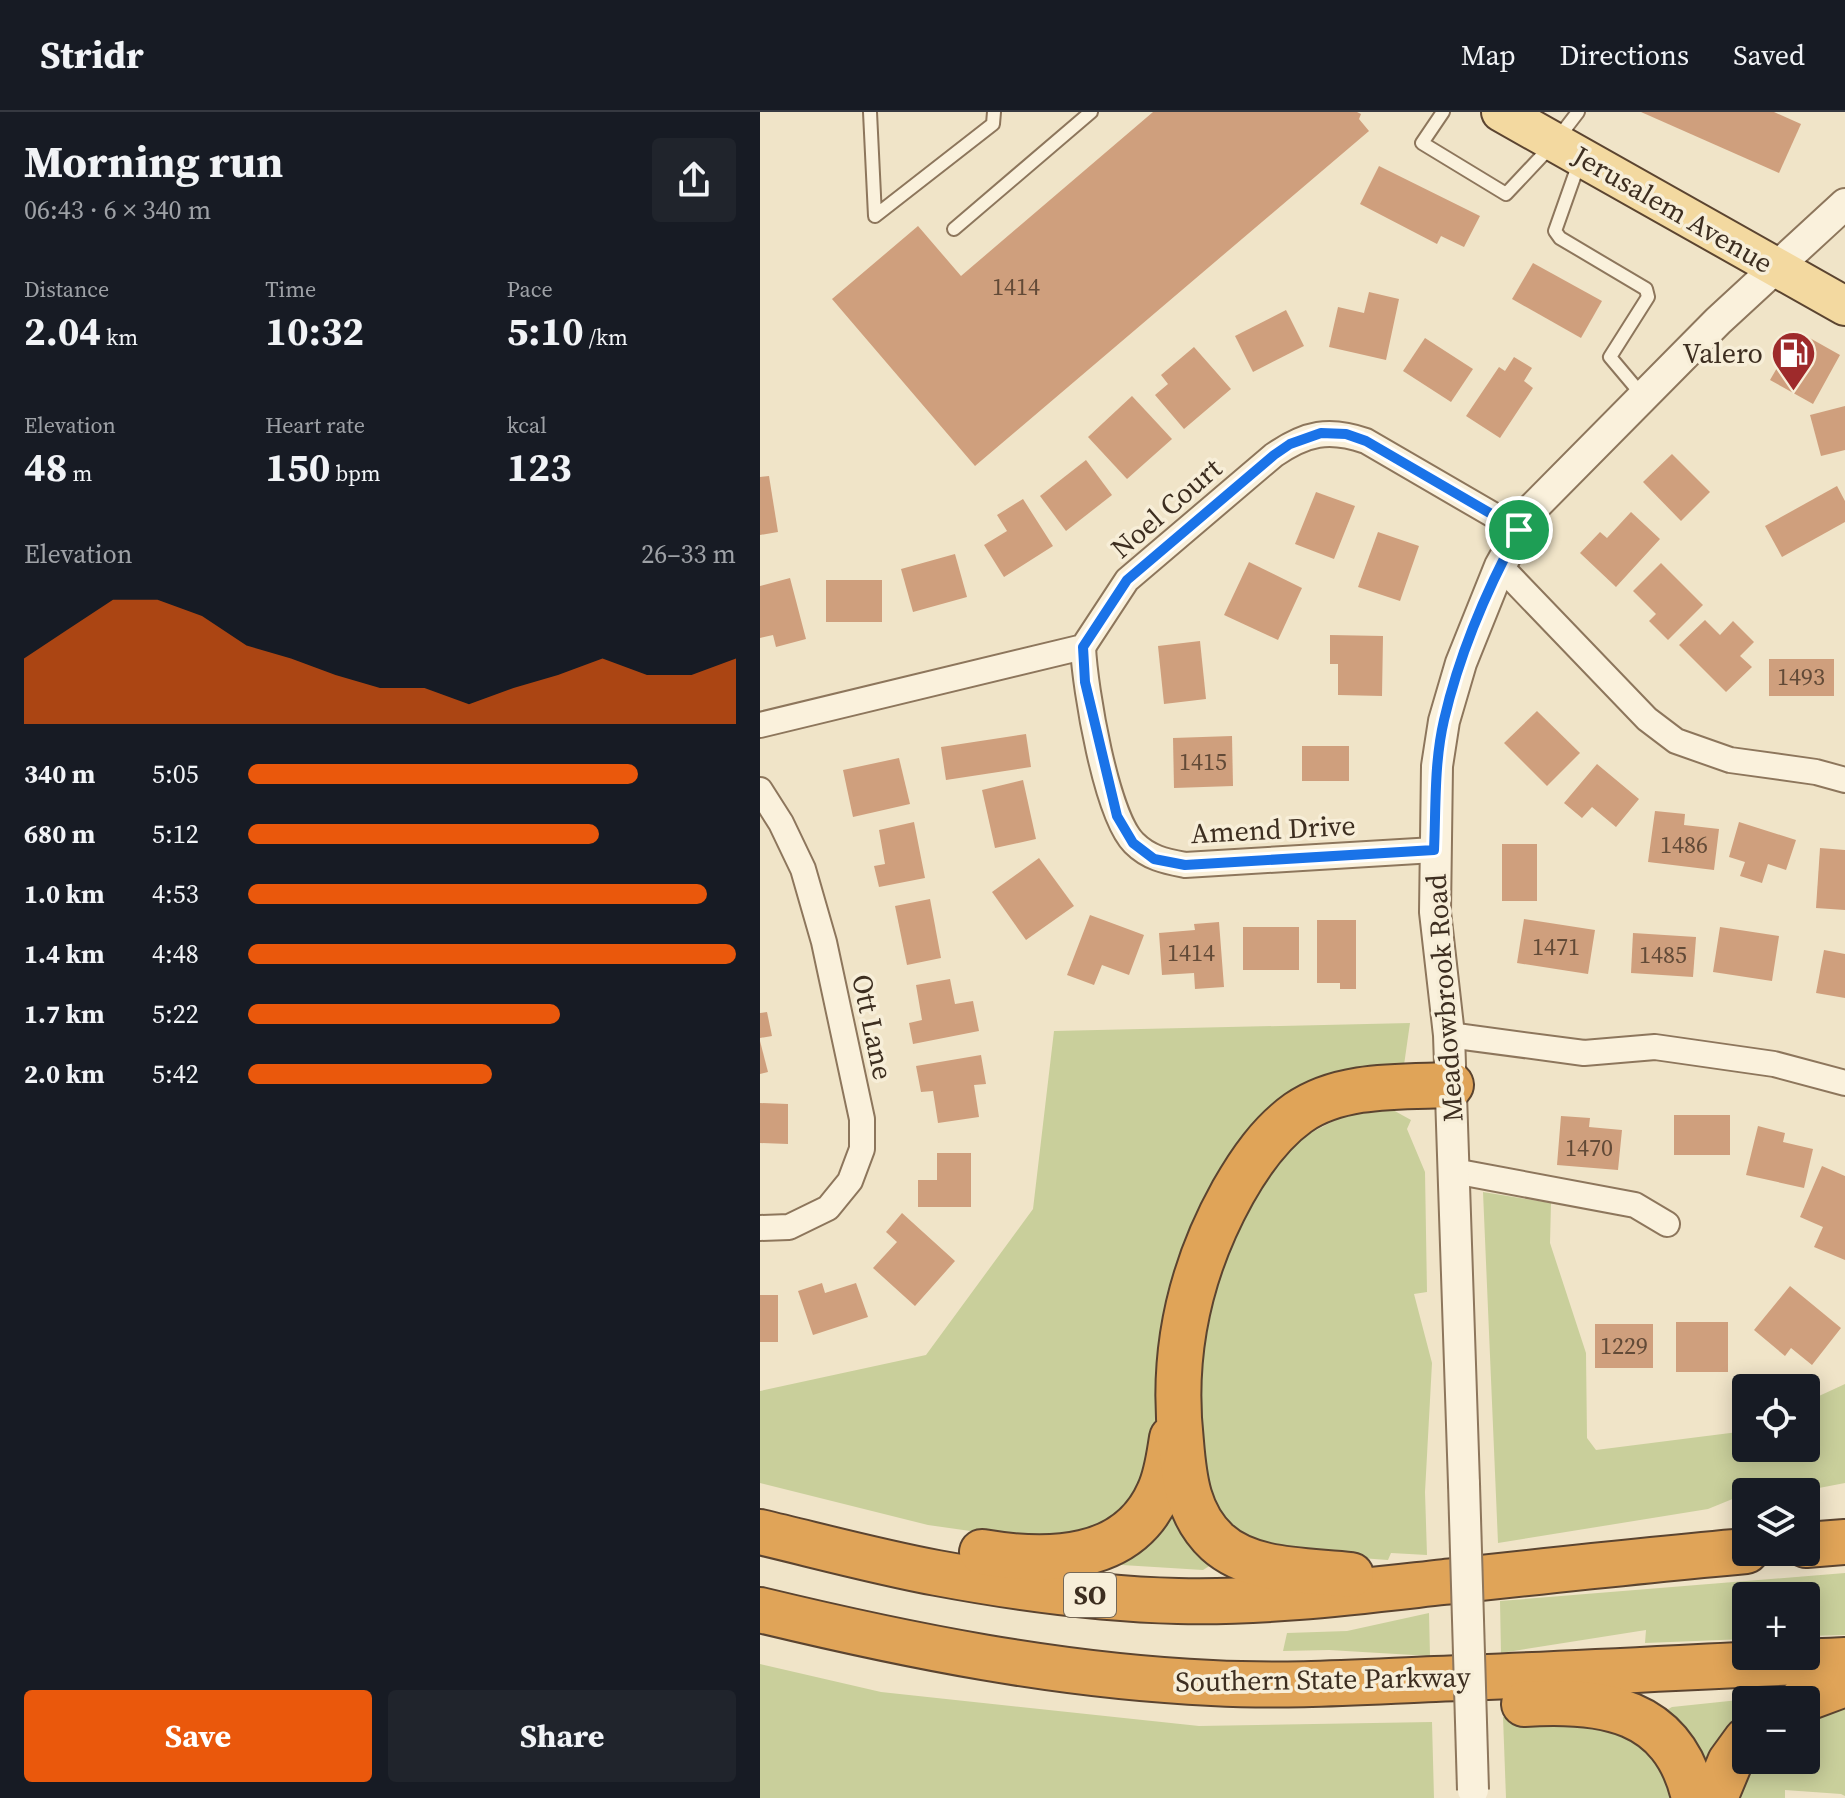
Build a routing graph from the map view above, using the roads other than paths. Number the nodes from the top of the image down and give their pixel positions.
1 (870, 112) edge
2 (994, 112) edge
3 (1091, 112) edge
4 (1443, 112) edge
5 (1501, 112) edge
6 (1571, 137) edge
7 (1845, 204) edge
8 (954, 229) dead end
9 (1776, 268) junction
10 (1845, 306) edge
11 (1644, 398) junction
12 (1519, 530) junction
13 (1500, 566) junction
14 (1083, 647) junction
15 (760, 725) edge
16 (1845, 780) edge
17 (760, 790) edge
18 (1434, 850) junction
19 (1449, 1035) junction
20 (1845, 1083) edge
21 (1451, 1085) junction
22 (1454, 1171) junction
23 (1667, 1224) dead end
24 (760, 1228) edge
25 (1178, 1413) junction
26 (760, 1522) edge
27 (760, 1532) edge
28 (1845, 1542) edge
29 (1820, 1544) edge
30 (1732, 1552) edge
31 (1424, 1584) junction
32 (762, 1611) edge
33 (1845, 1660) edge
34 (1215, 1684) junction
35 (1845, 1684) edge
36 (1820, 1693) edge
37 (1732, 1759) edge
38 (1473, 1794) edge
39 (1694, 1798) edge
40 (1715, 1798) edge

1 - 2 lane
3 - 8 lane
4 - 6 lane
5 - 6 main road, Jerusalem Avenue
6 - 9 main road, Jerusalem Avenue
6 - 11 lane
7 - 9 street, Meadowbrook Road
9 - 10 main road, Jerusalem Avenue
9 - 11 street, Meadowbrook Road
11 - 12 street, Meadowbrook Road
12 - 13 street, Meadowbrook Road
12 - 14 street, Noel Court
13 - 16 street
13 - 18 street, Meadowbrook Road
14 - 15 street
14 - 18 street, Amend Drive
17 - 24 street, Ott Lane
18 - 19 street, Meadowbrook Road
19 - 20 street
19 - 21 street, Meadowbrook Road
21 - 22 street, Meadowbrook Road
21 - 25 highway
22 - 23 street
22 - 38 street, Meadowbrook Road, bridge
25 - 26 highway
25 - 31 highway
27 - 31 highway, SO
28 - 29 highway
30 - 31 highway, SO
32 - 34 highway, Southern State Parkway
33 - 34 highway, Southern State Parkway
34 - 39 highway
35 - 36 highway
37 - 40 highway

